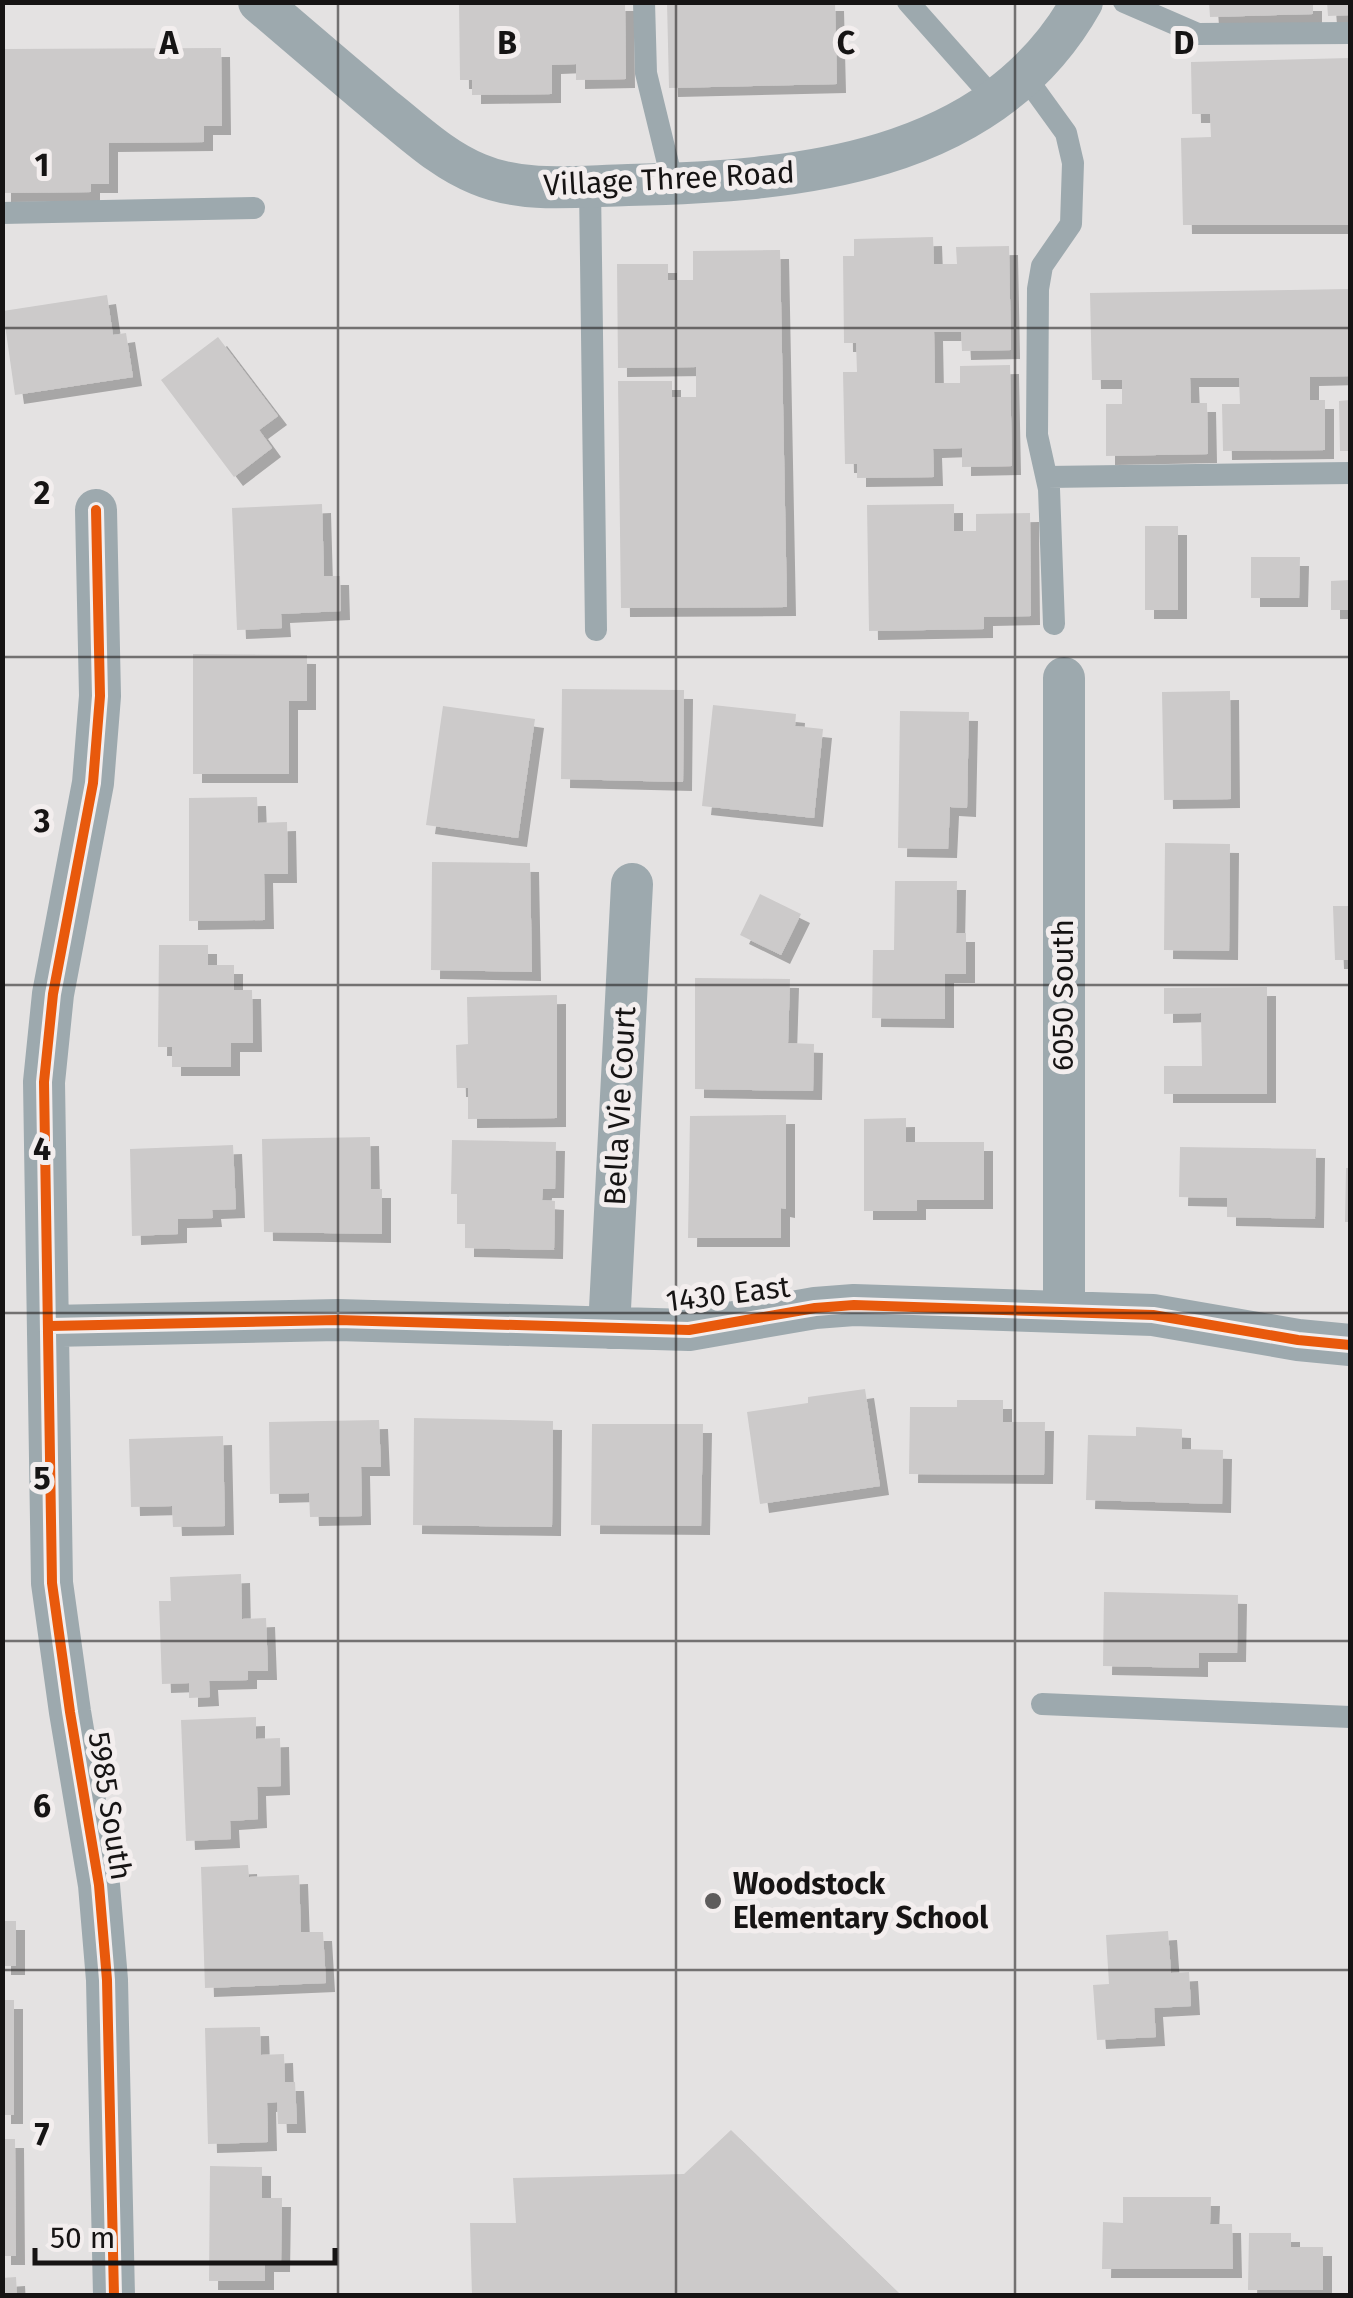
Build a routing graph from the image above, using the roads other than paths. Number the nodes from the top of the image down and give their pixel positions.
1 (258, 2) edge
2 (644, 2) edge
3 (908, 2) edge
4 (1082, 2) edge
5 (1124, 2) edge
6 (1350, 33) edge
7 (1010, 87) junction
8 (673, 184) junction
9 (590, 186) junction
10 (254, 208) dead end
11 (2, 213) edge
12 (1350, 473) edge
13 (1047, 477) junction
14 (96, 510) dead end
15 (1054, 624) dead end
16 (596, 630) dead end
17 (1064, 678) dead end
18 (632, 884) dead end
19 (1064, 1311) junction
20 (50, 1326) junction
21 (609, 1328) junction
22 (1350, 1345) edge
23 (1042, 1704) dead end
24 (1350, 1716) edge
25 (114, 2296) edge

1 - 9 street, Village Three Road
2 - 8 lane
3 - 7 lane
4 - 7 street, Village Three Road
5 - 6 lane
7 - 8 street, Village Three Road
7 - 13 lane
8 - 9 street, Village Three Road
9 - 16 lane
10 - 11 lane
12 - 13 lane
13 - 15 lane
14 - 20 street, 5985 South
17 - 19 street, 6050 South
18 - 21 street, Bella Vie Court
19 - 21 street, 1430 East
19 - 22 street, 1430 East
20 - 21 street, 1430 East
20 - 25 street, 5985 South
23 - 24 lane

